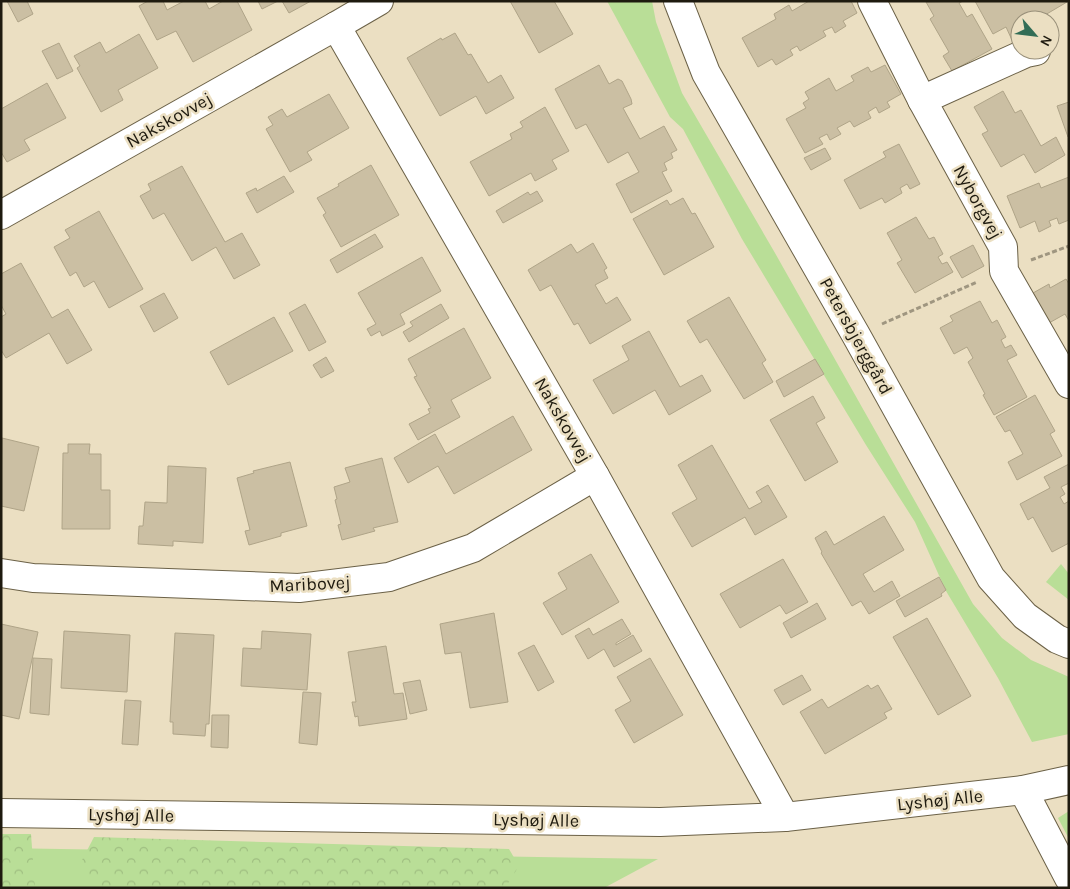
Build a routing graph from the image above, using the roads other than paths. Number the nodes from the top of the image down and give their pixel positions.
1 (379, 1) edge
2 (678, 1) edge
3 (872, 1) edge
4 (336, 26) junction
5 (1011, 60) edge
6 (922, 100) junction
7 (1, 215) edge
8 (1069, 384) edge
9 (594, 476) junction
10 (1, 573) edge
11 (1069, 644) edge
12 (1069, 780) edge
13 (1023, 790) junction
14 (1, 813) edge
15 (785, 817) junction
16 (1069, 878) edge

1 - 4 street, Nakskovvej
2 - 11 street, Petersbjerggård
3 - 6 street, Nyborgvej
4 - 7 street, Nakskovvej
4 - 9 street, Nakskovvej
5 - 6 street
6 - 8 street, Nyborgvej
9 - 10 street, Maribovej
9 - 15 street, Nakskovvej
12 - 13 street, Lyshøj Alle
13 - 15 street, Lyshøj Alle
13 - 16 street
14 - 15 street, Lyshøj Alle

